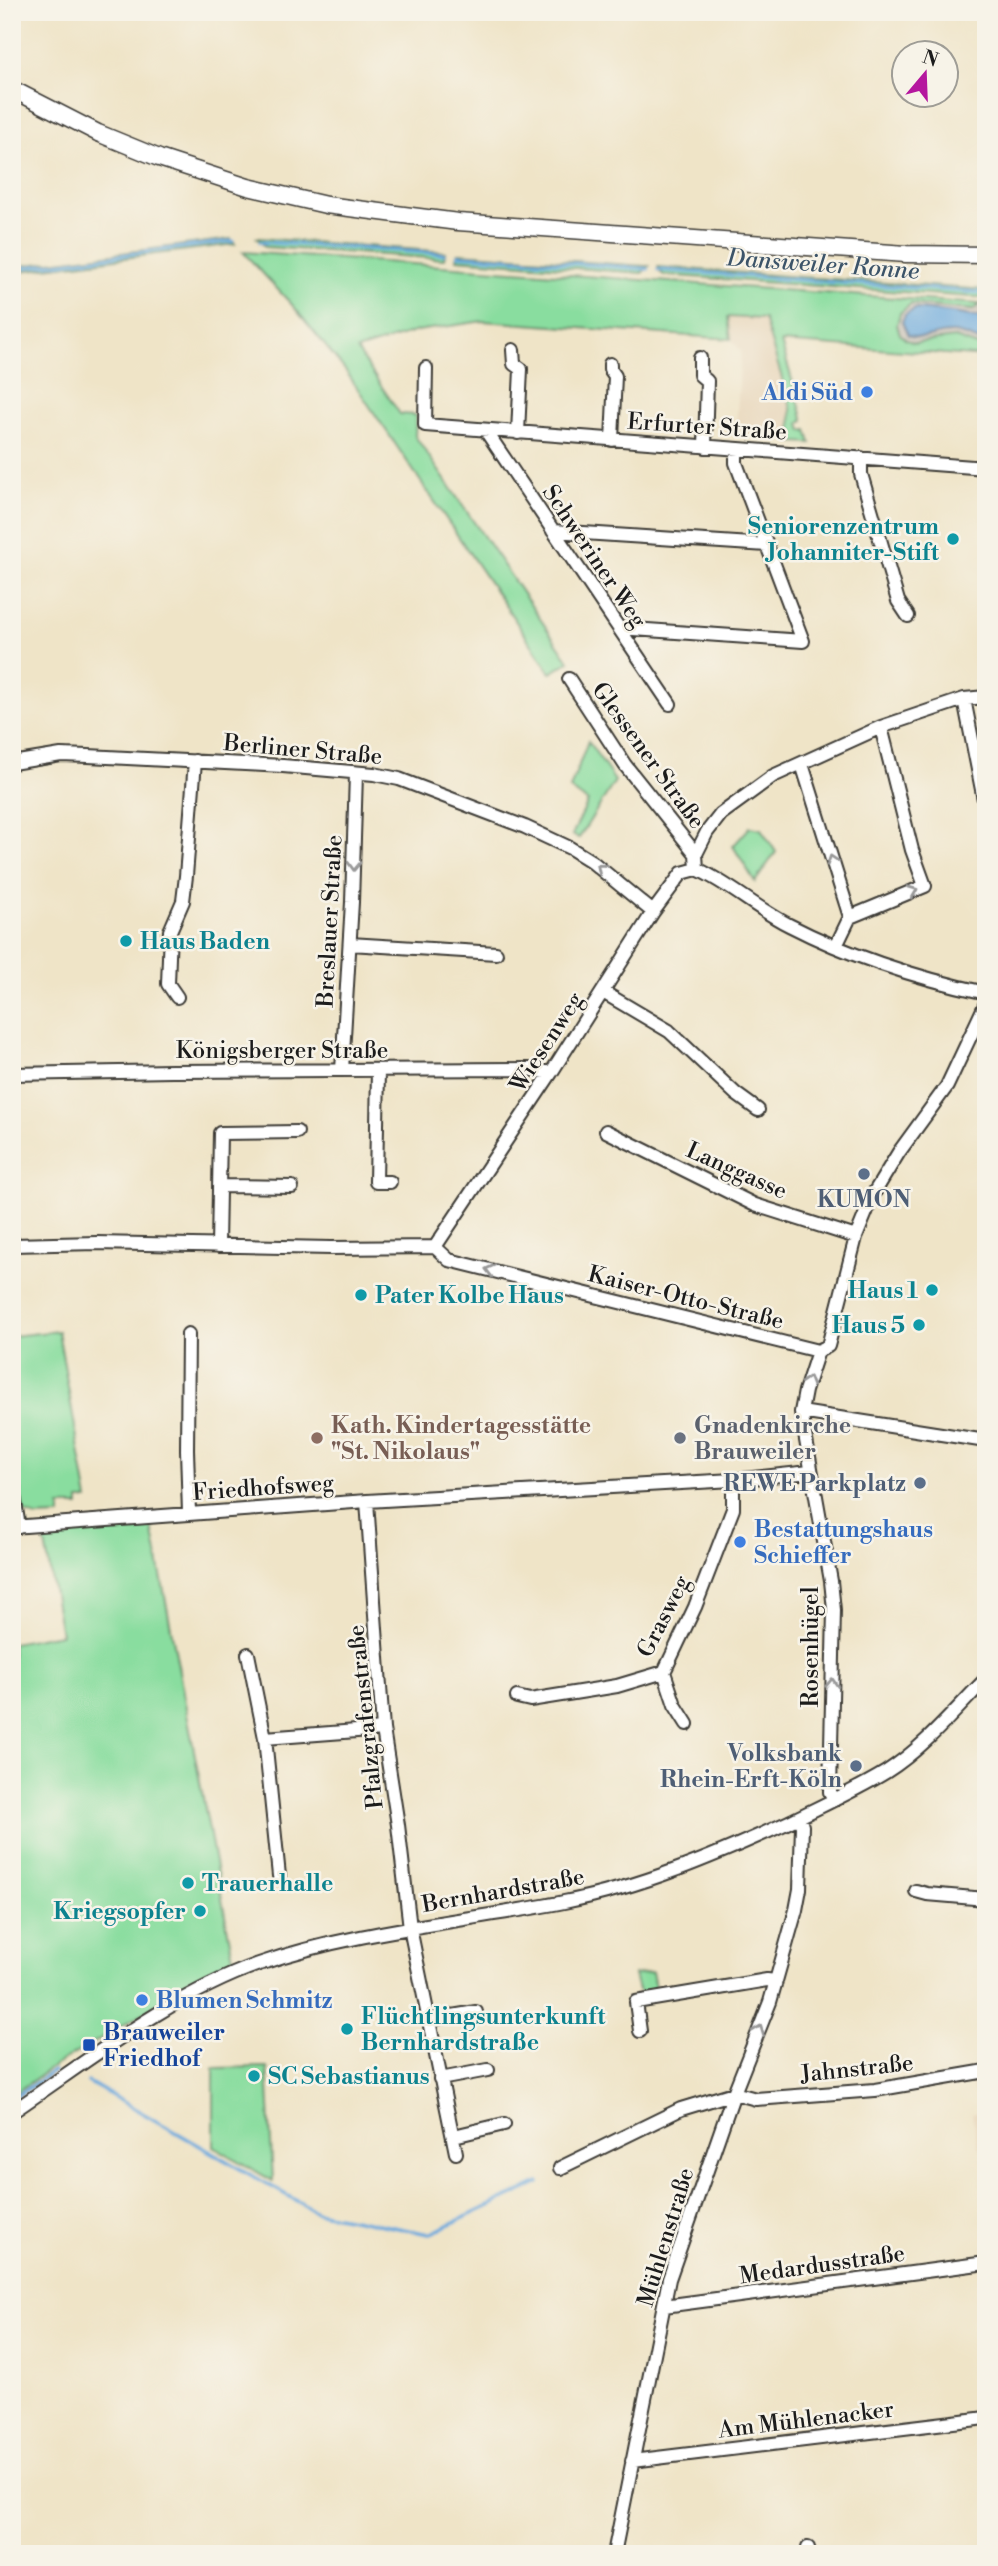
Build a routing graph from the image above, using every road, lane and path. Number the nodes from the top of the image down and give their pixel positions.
1 (12, 89) edge
2 (986, 255) edge
3 (513, 349) dead end
4 (700, 358) dead end
5 (610, 364) dead end
6 (426, 368) dead end
7 (486, 431) junction
8 (519, 433) junction
9 (612, 440) junction
10 (705, 447) junction
11 (736, 449) junction
12 (861, 458) junction
13 (986, 468) edge
14 (553, 531) junction
15 (767, 545) junction
16 (908, 616) dead end
17 (619, 628) junction
18 (569, 679) dead end
19 (986, 698) edge
20 (964, 699) junction
21 (670, 704) dead end
22 (881, 727) junction
23 (195, 761) junction
24 (12, 763) edge
25 (802, 764) junction
26 (356, 774) junction
27 (986, 810) edge
28 (696, 854) junction
29 (698, 869) junction
30 (653, 912) junction
31 (850, 917) junction
32 (350, 944) junction
33 (836, 946) junction
34 (496, 953) dead end
35 (603, 992) junction
36 (986, 993) edge
37 (177, 997) dead end
38 (986, 1003) edge
39 (342, 1070) junction
40 (378, 1070) junction
41 (551, 1073) junction
42 (12, 1074) edge
43 (758, 1110) dead end
44 (606, 1131) dead end
45 (297, 1132) dead end
46 (390, 1182) dead end
47 (220, 1186) junction
48 (292, 1187) dead end
49 (856, 1237) junction
50 (12, 1245) edge
51 (218, 1246) junction
52 (435, 1247) junction
53 (188, 1334) dead end
54 (818, 1352) junction
55 (801, 1412) junction
56 (986, 1441) edge
57 (810, 1472) junction
58 (733, 1480) junction
59 (12, 1484) edge
60 (367, 1501) junction
61 (190, 1513) junction
62 (15, 1527) edge
63 (248, 1654) dead end
64 (664, 1672) junction
65 (986, 1679) edge
66 (517, 1697) dead end
67 (687, 1724) dead end
68 (383, 1729) junction
69 (265, 1738) junction
70 (834, 1799) junction
71 (799, 1817) junction
72 (279, 1876) dead end
73 (916, 1891) dead end
74 (986, 1899) edge
75 (410, 1928) junction
76 (776, 1981) junction
77 (475, 2012) dead end
78 (428, 2020) junction
79 (640, 2031) dead end
80 (488, 2070) dead end
81 (986, 2071) edge
82 (440, 2079) junction
83 (734, 2094) junction
84 (12, 2112) edge
85 (504, 2124) dead end
86 (454, 2136) junction
87 (456, 2154) dead end
88 (560, 2168) dead end
89 (986, 2263) edge
90 (664, 2306) junction
91 (986, 2417) edge
92 (632, 2461) junction
93 (614, 2554) edge

1 - 2 main road
3 - 8 street
4 - 10 street
5 - 9 street
6 - 7 street, Erfurter Straße
7 - 8 street, Erfurter Straße
7 - 14 street, Schweriner Weg
8 - 9 street, Erfurter Straße
9 - 10 street, Erfurter Straße
10 - 11 street, Erfurter Straße
11 - 12 street, Erfurter Straße
11 - 15 street
12 - 13 street, Erfurter Straße
12 - 16 street
14 - 15 street
14 - 17 street, Schweriner Weg
15 - 17 street
17 - 21 street, Schweriner Weg
18 - 28 street, Glessener Straße
19 - 20 street
20 - 22 street
20 - 27 street
22 - 25 street
31 -> 22 street
23 - 24 street, Berliner Straße
23 - 26 street, Berliner Straße
23 - 37 street
25 - 28 street
31 -> 25 street
30 -> 26 street, Berliner Straße
26 -> 32 street, Breslauer Straße
28 - 29 street
29 - 30 street, Wiesenweg
29 - 33 street
30 - 35 street, Wiesenweg
31 - 33 street
32 - 34 street
32 - 39 street, Breslauer Straße
33 - 36 street
35 - 41 street, Wiesenweg
35 - 43 street
38 - 49 street
39 - 40 street, Königsberger Straße
39 - 42 street, Königsberger Straße
40 - 41 street, Königsberger Straße
40 - 46 street
41 - 52 street, Wiesenweg
44 - 49 street, Langgasse
45 - 47 street
47 - 48 street
47 - 51 street
49 - 54 street
50 - 51 street, Kaiser-Otto-Straße
51 - 52 street, Kaiser-Otto-Straße
54 -> 52 street, Kaiser-Otto-Straße
53 - 61 street
55 -> 54 street
55 - 56 street
55 - 57 street, Rosenhügel
57 - 58 street, Friedhofsweg
70 -> 57 street, Rosenhügel
58 - 60 street, Friedhofsweg
58 - 64 street, Grasweg
59 - 62 street
60 - 61 street, Friedhofsweg
60 - 68 street, Pfalzgrafenstraße
61 - 62 street, Friedhofsweg
63 - 69 street
64 - 66 street, Grasweg
64 - 67 street
65 - 70 street, Bernhardstraße
68 - 69 street
68 - 75 street, Pfalzgrafenstraße
69 - 72 street
70 - 71 street, Bernhardstraße
71 - 75 street, Bernhardstraße
71 - 76 street, Mühlenstraße
73 - 74 street
75 - 78 street, Pfalzgrafenstraße
75 - 84 street, Bernhardstraße
76 - 79 street
83 -> 76 street, Mühlenstraße
77 - 78 street
78 - 82 street, Pfalzgrafenstraße
80 - 82 street
81 - 83 street, Jahnstraße
82 - 86 street, Pfalzgrafenstraße
83 - 88 street
83 - 90 street, Mühlenstraße
85 - 86 street
86 - 87 street, Pfalzgrafenstraße
89 - 90 street, Medardusstraße
90 - 92 street, Mühlenstraße
91 - 92 street, Am Mühlenacker
92 - 93 street, Mühlenstraße

